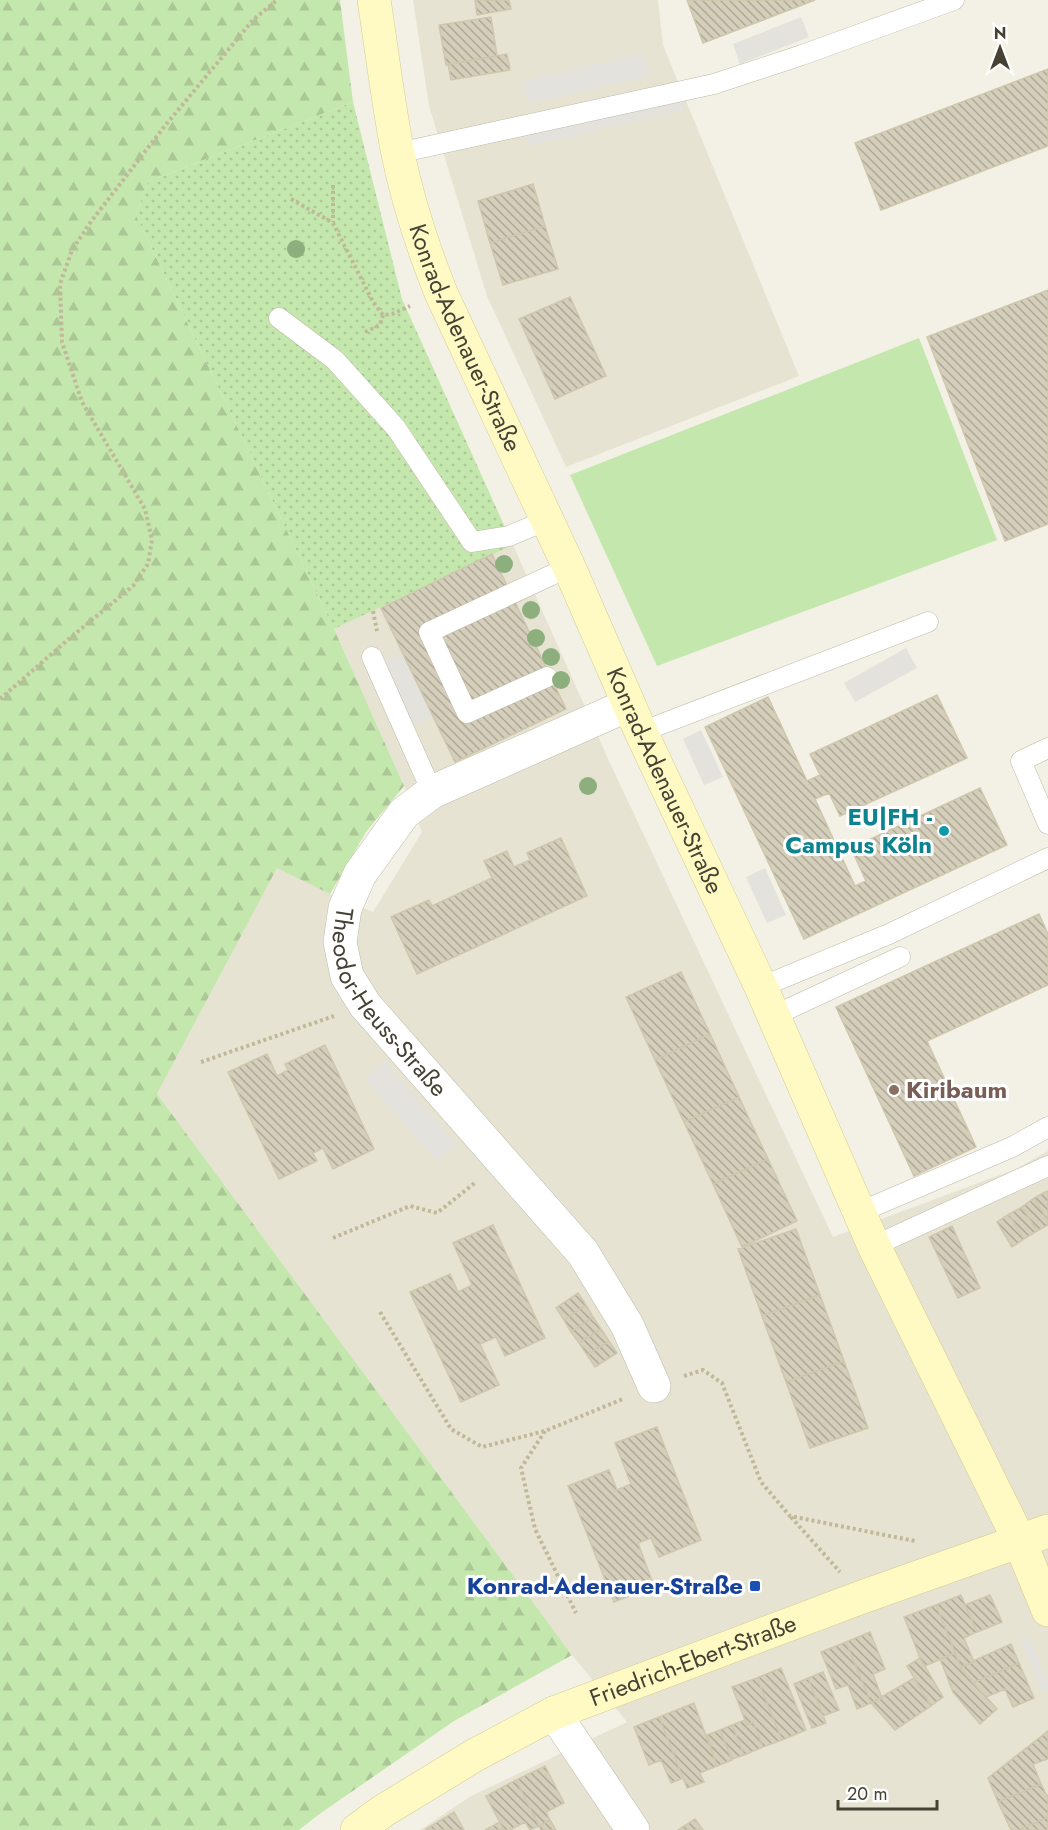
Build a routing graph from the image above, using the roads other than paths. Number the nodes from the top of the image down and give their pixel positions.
1 (374, 0) edge
2 (954, 0) edge
3 (398, 153) junction
4 (279, 318) dead end
5 (547, 520) junction
6 (569, 567) junction
7 (928, 622) dead end
8 (372, 657) dead end
9 (547, 677) dead end
10 (634, 718) junction
11 (1048, 748) edge
12 (432, 792) junction
13 (1048, 824) edge
14 (1048, 858) edge
15 (900, 957) dead end
16 (767, 1002) junction
17 (1048, 1127) edge
18 (1048, 1166) edge
19 (860, 1212) junction
20 (874, 1246) junction
21 (654, 1386) road end
22 (1034, 1536) edge
23 (1048, 1610) edge
24 (554, 1713) junction
25 (357, 1830) edge
26 (633, 1830) edge

1 - 3 street, Konrad-Adenauer-Straße
2 - 3 lane
3 - 5 street, Konrad-Adenauer-Straße
4 - 5 lane
5 - 6 street, Konrad-Adenauer-Straße
6 - 9 lane
6 - 10 street, Konrad-Adenauer-Straße
7 - 10 lane
8 - 12 lane
10 - 12 street, Theodor-Heuss-Straße
10 - 16 street, Konrad-Adenauer-Straße
11 - 13 lane
12 - 21 street, Theodor-Heuss-Straße
14 - 16 lane
15 - 16 lane
16 - 19 street, Konrad-Adenauer-Straße
17 - 19 lane
18 - 20 lane
19 - 20 street, Konrad-Adenauer-Straße
20 - 22 street, Konrad-Adenauer-Straße
22 - 23 street, Konrad-Adenauer-Straße
22 - 24 street, Friedrich-Ebert-Straße
24 - 25 street, Friedrich-Ebert-Straße
24 - 26 street

